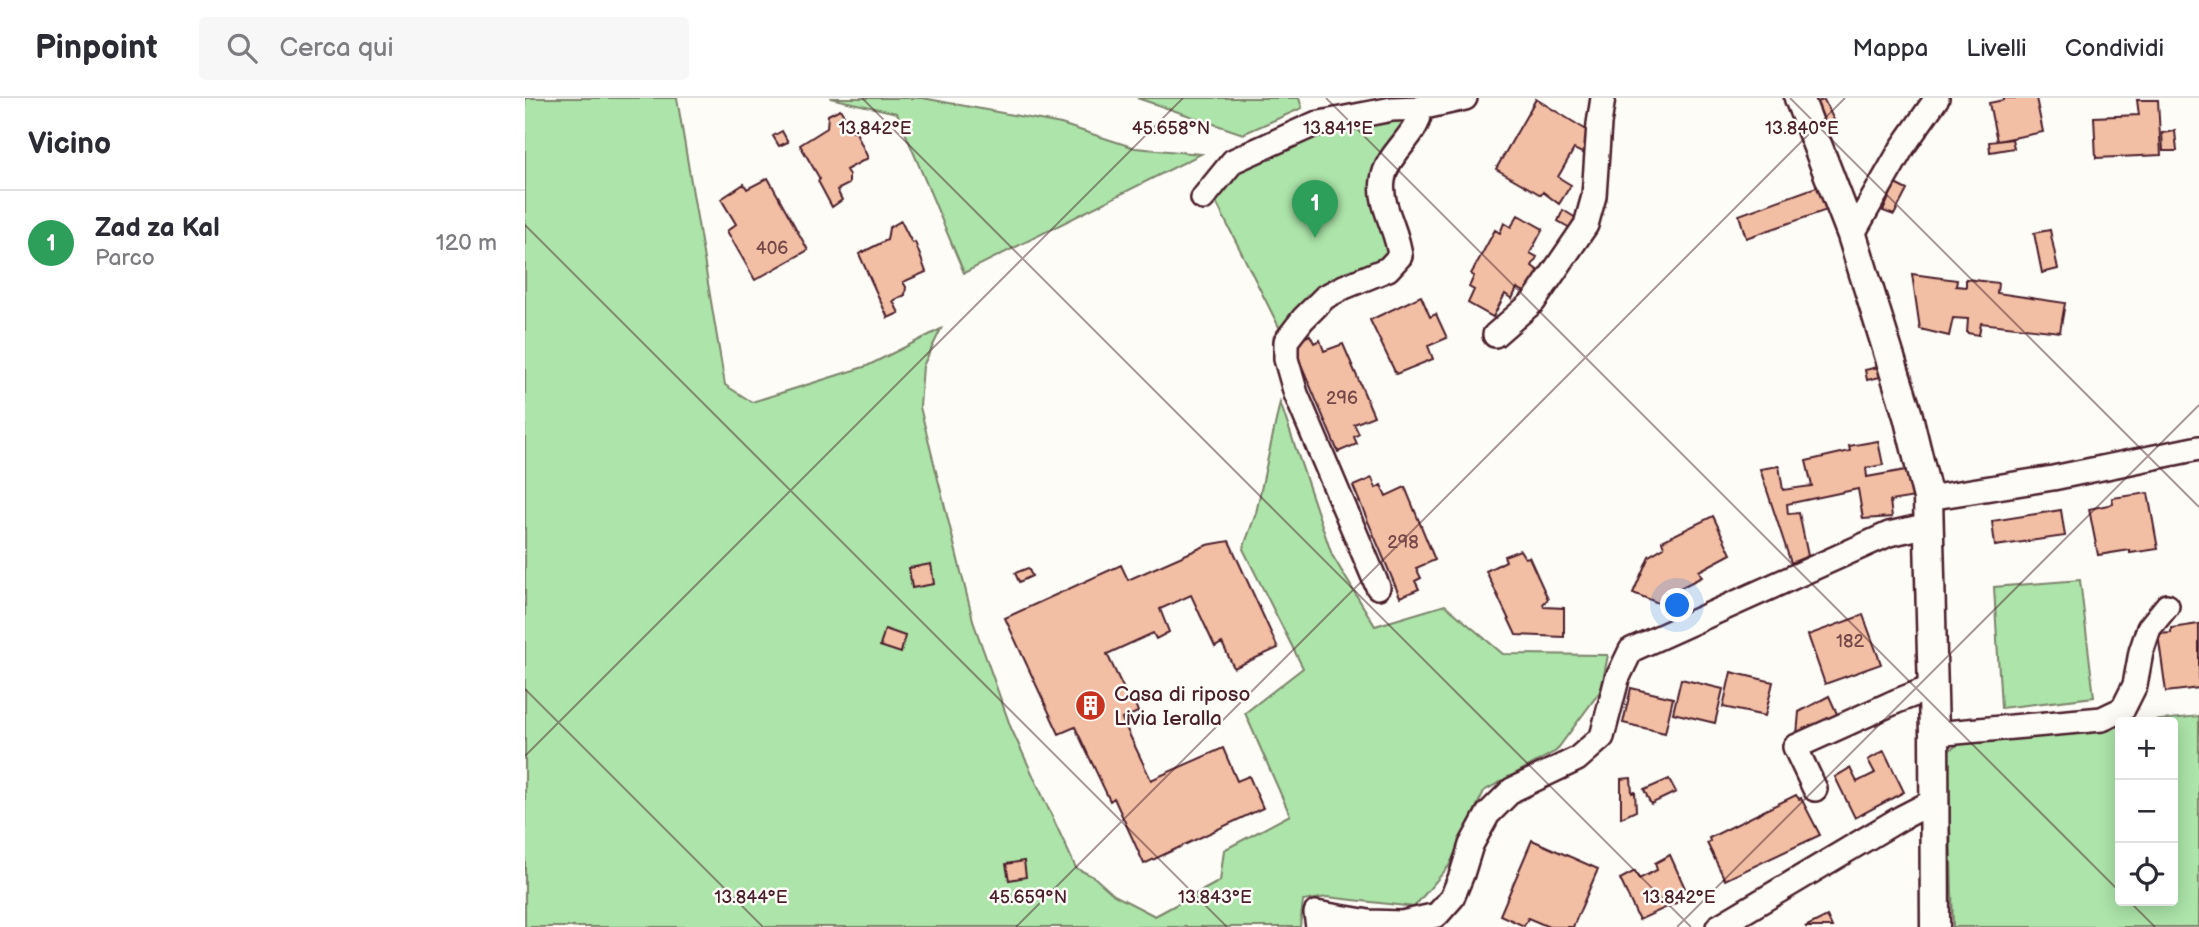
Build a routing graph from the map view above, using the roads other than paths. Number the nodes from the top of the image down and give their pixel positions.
1 (1465, 98) edge
2 (1603, 98) edge
3 (1799, 98) edge
4 (1937, 98) edge
5 (1391, 103) edge
6 (1420, 108) junction
7 (1203, 198) dead end
8 (1852, 234) junction
9 (1495, 335) dead end
10 (2199, 448) edge
11 (1929, 512) junction
12 (1378, 587) dead end
13 (2167, 606) dead end
14 (1933, 687) junction
15 (1934, 734) junction
16 (1815, 789) dead end
17 (1934, 801) junction
18 (1318, 927) edge
19 (1718, 927) edge
20 (1935, 927) edge

1 - 6 street
2 - 9 street
3 - 8 street
4 - 8 street
5 - 6 street
5 - 7 street
6 - 12 street
8 - 11 street
10 - 11 street
11 - 14 street
11 - 18 street
13 - 15 street
14 - 15 street
14 - 16 street
15 - 17 street
17 - 19 street
17 - 20 street

